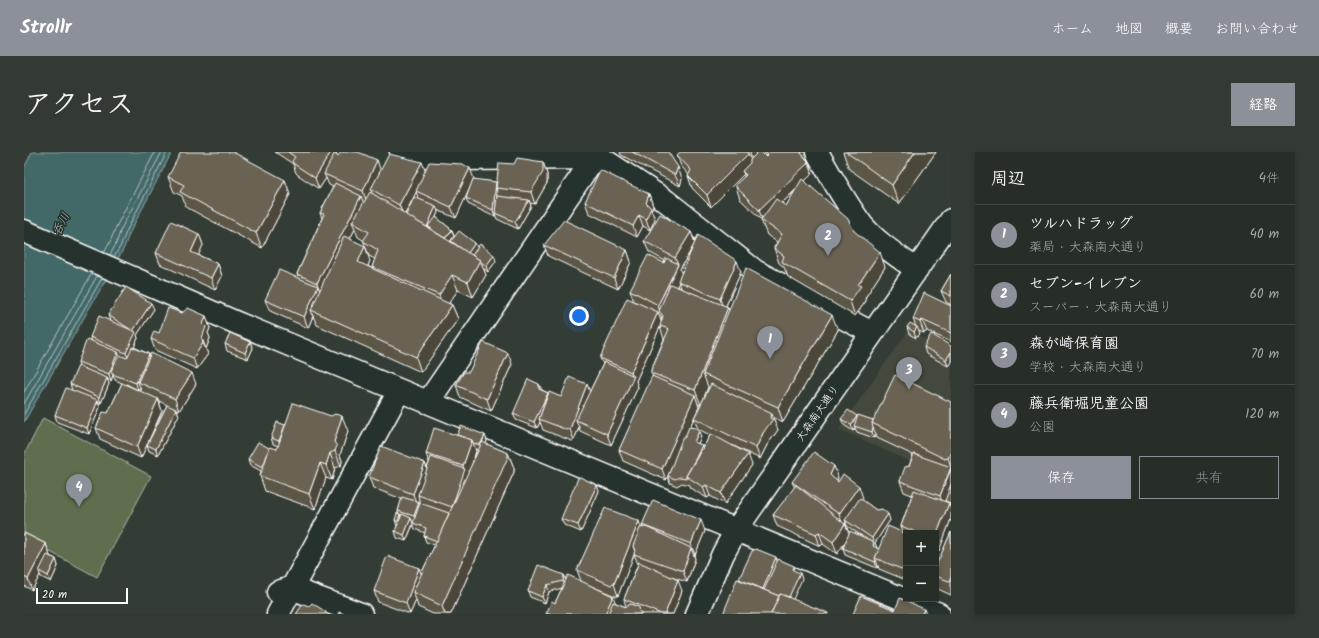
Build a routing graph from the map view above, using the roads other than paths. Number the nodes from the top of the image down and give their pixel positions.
1 (401, 152) edge
2 (816, 152) edge
3 (596, 155) edge
4 (950, 224) edge
5 (24, 231) edge
6 (916, 270) junction
7 (872, 333) junction
8 (399, 391) junction
9 (428, 402) junction
10 (736, 530) junction
11 (281, 598) edge
12 (361, 614) edge
13 (697, 614) edge
14 (940, 614) edge

1 - 3 street
2 - 6 street
3 - 7 street
3 - 9 street
4 - 6 street, 大森南大通り
5 - 8 street
6 - 7 street, 大森南大通り
7 - 10 street, 大森南大通り
8 - 9 street
8 - 11 street
9 - 10 street
10 - 13 street, 大森南大通り
10 - 14 street
11 - 12 street

